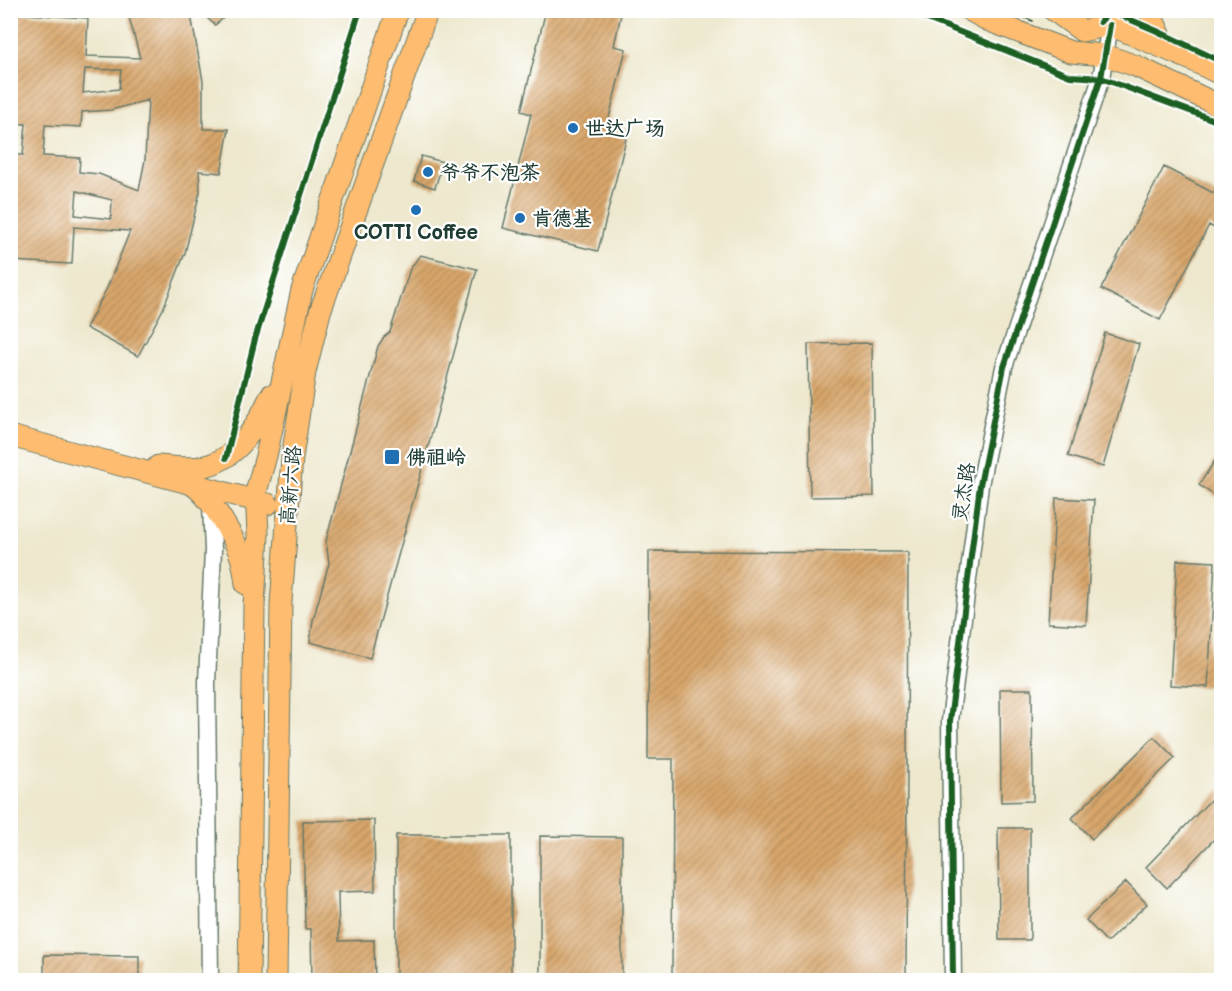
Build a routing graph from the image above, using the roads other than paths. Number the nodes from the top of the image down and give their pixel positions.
1 (398, 10) edge
2 (428, 10) edge
3 (969, 10) edge
4 (1047, 10) edge
5 (1053, 10) edge
6 (1149, 10) edge
7 (1115, 15) edge
8 (1007, 28) junction
9 (1105, 55) junction
10 (1182, 56) junction
11 (1221, 75) edge
12 (1221, 107) edge
13 (286, 362) junction
14 (10, 426) edge
15 (10, 436) edge
16 (158, 466) junction
17 (175, 480) junction
18 (257, 496) junction
19 (211, 504) junction
20 (288, 504) junction
21 (253, 622) junction
22 (210, 981) edge
23 (249, 981) edge
24 (276, 981) edge
25 (953, 981) edge

1 - 13 main road, 高新六路
2 - 20 main road, 高新六路
3 - 8 main road
4 - 8 main road
5 - 7 main road
6 - 10 main road
7 - 9 street, 灵杰路
7 - 10 main road
8 - 9 main road
9 - 12 main road
9 - 25 street, 灵杰路
10 - 11 main road
13 - 16 main road
13 - 18 main road, 高新六路
14 - 16 main road
15 - 17 main road
16 - 18 main road
17 - 18 main road
17 - 19 main road
18 - 20 main road
18 - 21 main road, 高新六路
19 - 21 main road
19 - 22 street
20 - 24 main road, 高新六路
21 - 23 main road, 高新六路

